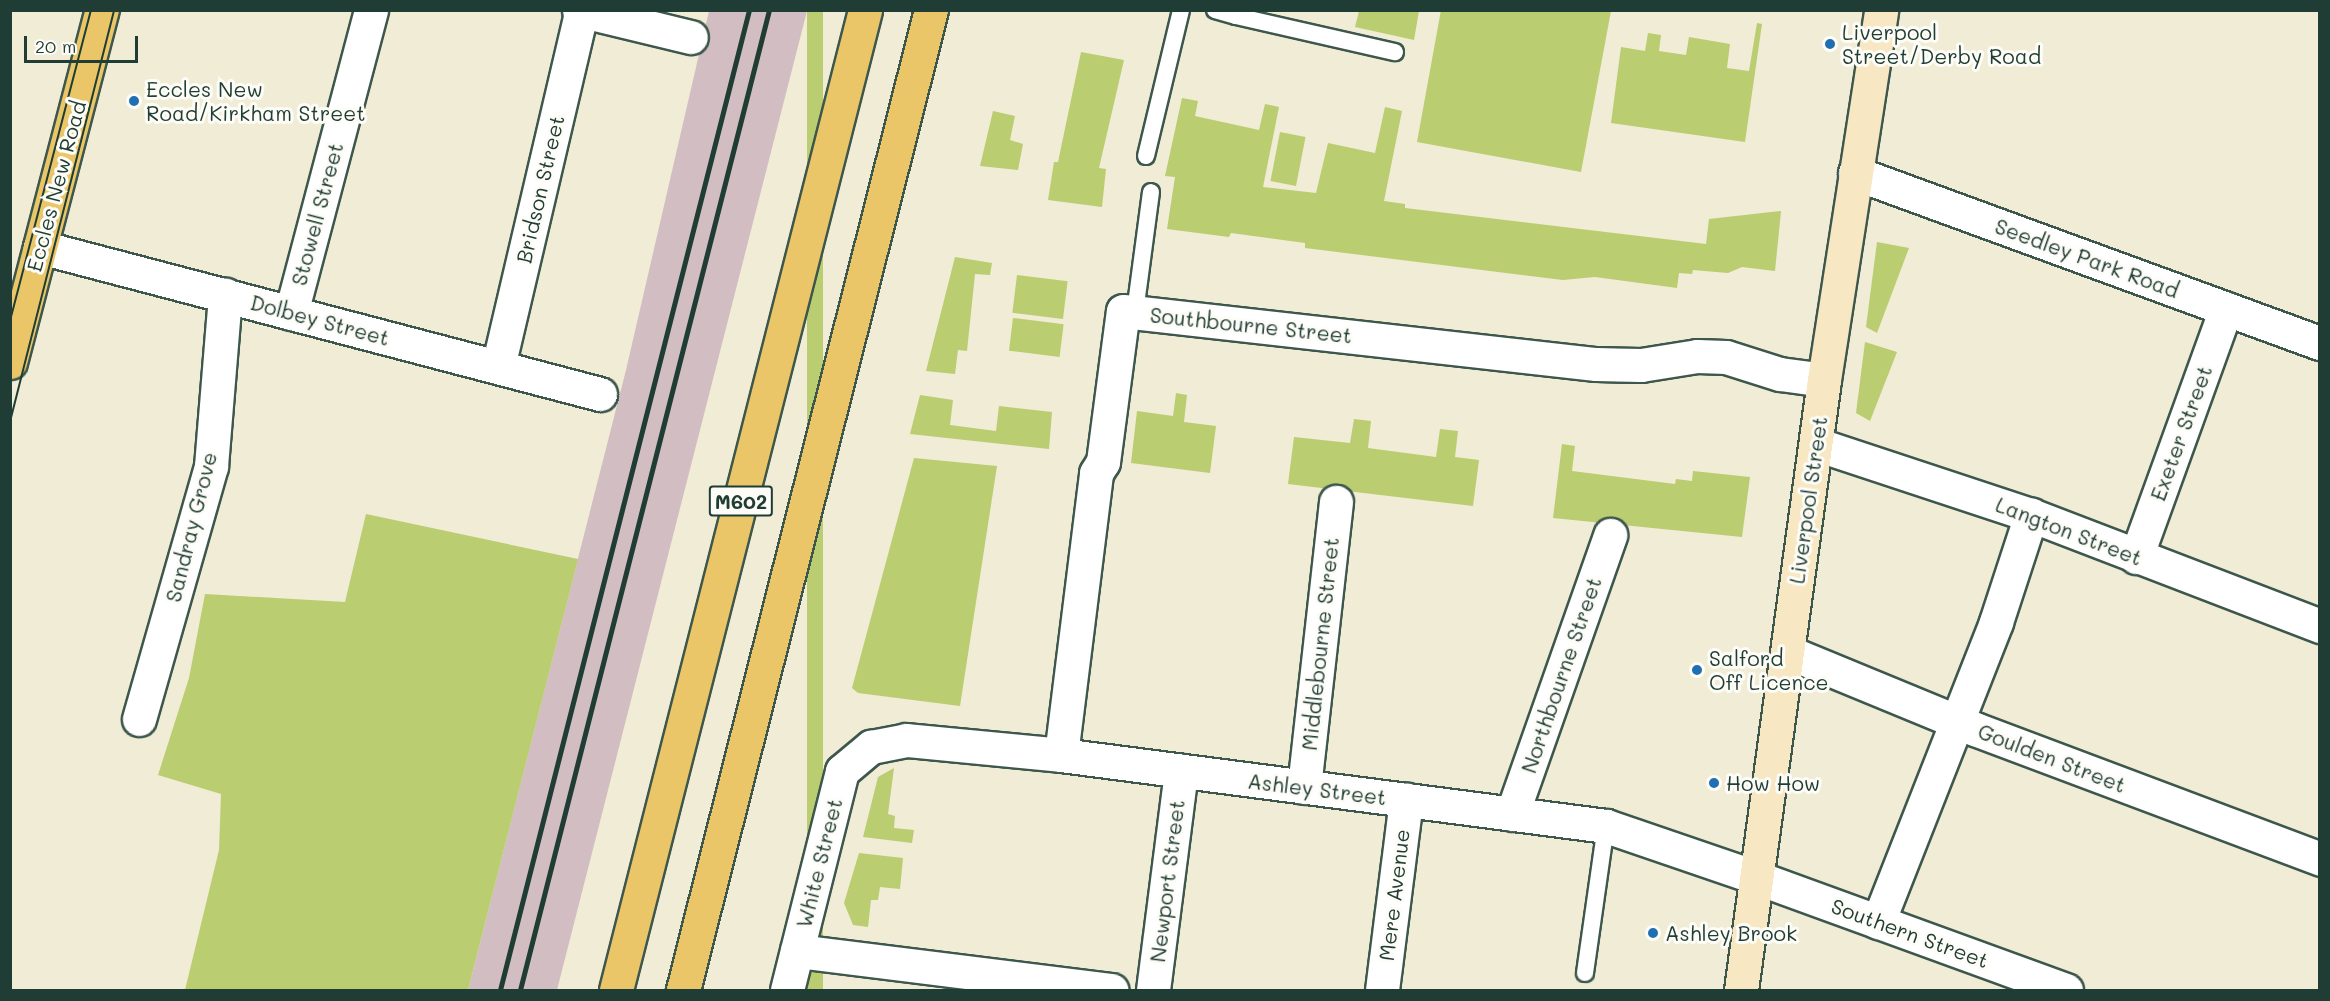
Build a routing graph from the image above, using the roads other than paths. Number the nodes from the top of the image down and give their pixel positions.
1 (102, 10) edge
2 (371, 10) edge
3 (865, 10) edge
4 (931, 10) edge
5 (1181, 10) edge
6 (1215, 10) edge
7 (1881, 10) edge
8 (581, 11) edge
9 (1237, 13) edge
10 (691, 37) dead end
11 (1395, 52) dead end
12 (1146, 156) dead end
13 (1855, 173) junction
14 (1150, 192) dead end
15 (40, 247) junction
16 (225, 295) junction
17 (2226, 309) junction
18 (1135, 312) junction
19 (291, 313) junction
20 (2319, 343) edge
21 (10, 362) edge
22 (498, 368) junction
23 (1824, 380) junction
24 (600, 394) dead end
25 (1816, 444) junction
26 (1336, 502) dead end
27 (2031, 515) junction
28 (1610, 536) dead end
29 (2136, 557) junction
30 (2319, 626) edge
31 (1788, 652) junction
32 (139, 718) dead end
33 (1956, 720) junction
34 (871, 747) joint
35 (1061, 755) junction
36 (1181, 771) junction
37 (1304, 787) junction
38 (1406, 800) junction
39 (1512, 814) junction
40 (1606, 826) junction
41 (2319, 858) edge
42 (1755, 876) junction
43 (1878, 922) junction
44 (797, 951) junction
45 (1585, 973) dead end
46 (2015, 981) edge
47 (616, 990) edge
48 (683, 990) edge
49 (787, 990) edge
50 (1112, 990) edge
51 (1153, 990) edge
52 (1382, 990) edge
53 (1741, 990) edge
54 (2066, 990) edge

1 - 15 main road, Eccles New Road
2 - 19 street, Stowell Street
3 - 47 main road, M602
4 - 48 main road, M602
5 - 12 lane
6 - 9 lane
7 - 13 street, Liverpool Street
8 - 10 street
8 - 22 street, Bridson Street
9 - 11 lane
13 - 17 street, Seedley Park Road
13 - 23 street, Liverpool Street
14 - 18 lane
15 - 16 street, Dolbey Street
15 - 21 main road, Eccles New Road
16 - 19 street, Dolbey Street
16 - 32 street, Sandray Grove
17 - 20 street, Seedley Park Road
17 - 29 street, Exeter Street
18 - 23 street, Southbourne Street
18 - 35 street, Southbourne Street
19 - 22 street, Dolbey Street
22 - 24 street, Dolbey Street
23 - 25 street, Liverpool Street
25 - 27 street, Langton Street
25 - 31 street, Liverpool Street
26 - 37 street, Middlebourne Street
27 - 29 street, Langton Street
27 - 33 street
28 - 39 street, Northbourne Street
29 - 30 street, Langton Street
31 - 33 street, Goulden Street
31 - 42 street, Liverpool Street
33 - 41 street, Goulden Street
33 - 43 street
34 - 35 street, Ashley Street
34 - 44 street, White Street
35 - 36 street, Ashley Street
36 - 37 street, Ashley Street
36 - 51 street, Newport Street
37 - 38 street, Ashley Street
38 - 39 street, Ashley Street
38 - 52 street, Mere Avenue
39 - 40 street, Ashley Street
40 - 42 street, Ashley Street
40 - 45 lane
42 - 43 street, Southern Street
42 - 53 street, Liverpool Street
43 - 46 street, Southern Street
44 - 49 street, White Street
44 - 50 street
46 - 54 street, Southern Street

